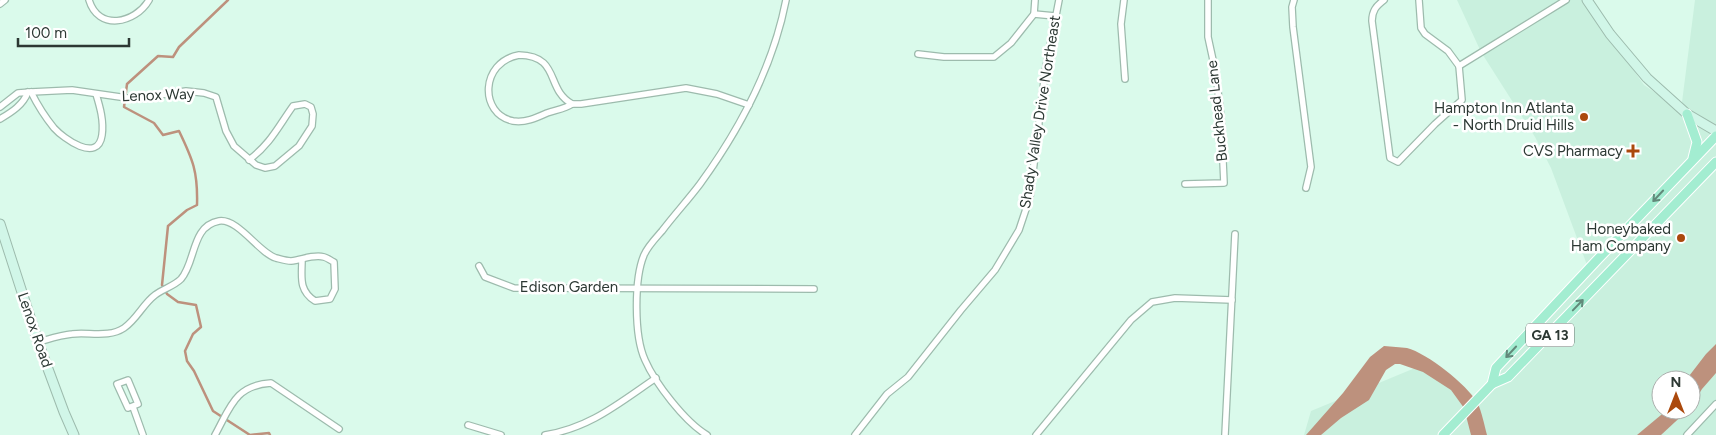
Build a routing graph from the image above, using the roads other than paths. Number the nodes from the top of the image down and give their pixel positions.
1 (5, 0) edge
2 (89, 0) edge
3 (148, 0) edge
4 (786, 0) edge
5 (1035, 0) edge
6 (1059, 0) edge
7 (1124, 0) edge
8 (1208, 0) edge
9 (1294, 0) edge
10 (1384, 0) edge
11 (1419, 0) edge
12 (1566, 0) edge
13 (1587, 0) edge
14 (0, 4) edge
15 (1034, 14) junction
16 (1055, 16) junction
17 (918, 54) dead end
18 (1460, 66) junction
19 (1125, 79) dead end
20 (30, 92) junction
21 (96, 94) junction
22 (572, 104) junction
23 (749, 105) junction
24 (0, 107) edge
25 (1687, 114) junction
26 (1, 116) edge
27 (1716, 131) edge
28 (1716, 136) edge
29 (249, 160) junction
30 (1692, 161) junction
31 (1716, 162) edge
32 (1185, 184) dead end
33 (1306, 188) dead end
34 (0, 224) edge
35 (1235, 234) dead end
36 (302, 258) junction
37 (479, 266) dead end
38 (638, 288) junction
39 (814, 289) dead end
40 (1232, 300) junction
41 (38, 342) junction
42 (656, 378) junction
43 (1492, 384) junction
44 (1716, 404) edge
45 (133, 406) junction
46 (468, 425) dead end
47 (339, 429) dead end
48 (216, 432) edge
49 (74, 435) edge
50 (143, 435) edge
51 (501, 435) edge
52 (545, 435) edge
53 (707, 435) edge
54 (855, 435) edge
55 (1036, 435) edge
56 (1225, 435) edge
57 (1443, 435) edge
58 (1687, 435) edge

1 - 14 street
2 - 3 street
4 - 23 street
5 - 15 street
6 - 16 street, Shady Valley Drive Northeast
7 - 19 street
8 - 32 street, Buckhead Lane
9 - 33 street
10 - 18 street
11 - 18 street
12 - 18 street
13 - 25 street
15 - 16 street
15 - 17 street
16 - 54 street, Shady Valley Drive Northeast
20 - 21 street, Lenox Way
20 - 21 street
20 - 24 street, Lenox Way
20 - 26 street
21 - 29 street, Lenox Way
22 - 22 street
22 - 23 street
23 - 38 street
25 - 27 street
25 - 30 main road
28 - 30 main road, GA 13
29 - 29 street, Lenox Way
30 -> 43 main road, GA 13
43 -> 31 main road, GA 13
34 - 41 street, Lenox Road
35 - 40 street
36 - 36 street
36 - 41 street
37 - 38 street, Edison Garden
38 - 39 street, Edison Garden
38 - 42 street
40 - 55 street
40 - 56 street
41 - 49 street, Lenox Road
42 - 52 street
42 - 53 street
43 - 57 main road, GA 13
44 - 58 street
45 - 45 street
45 - 50 street
46 - 51 street
47 - 48 street

